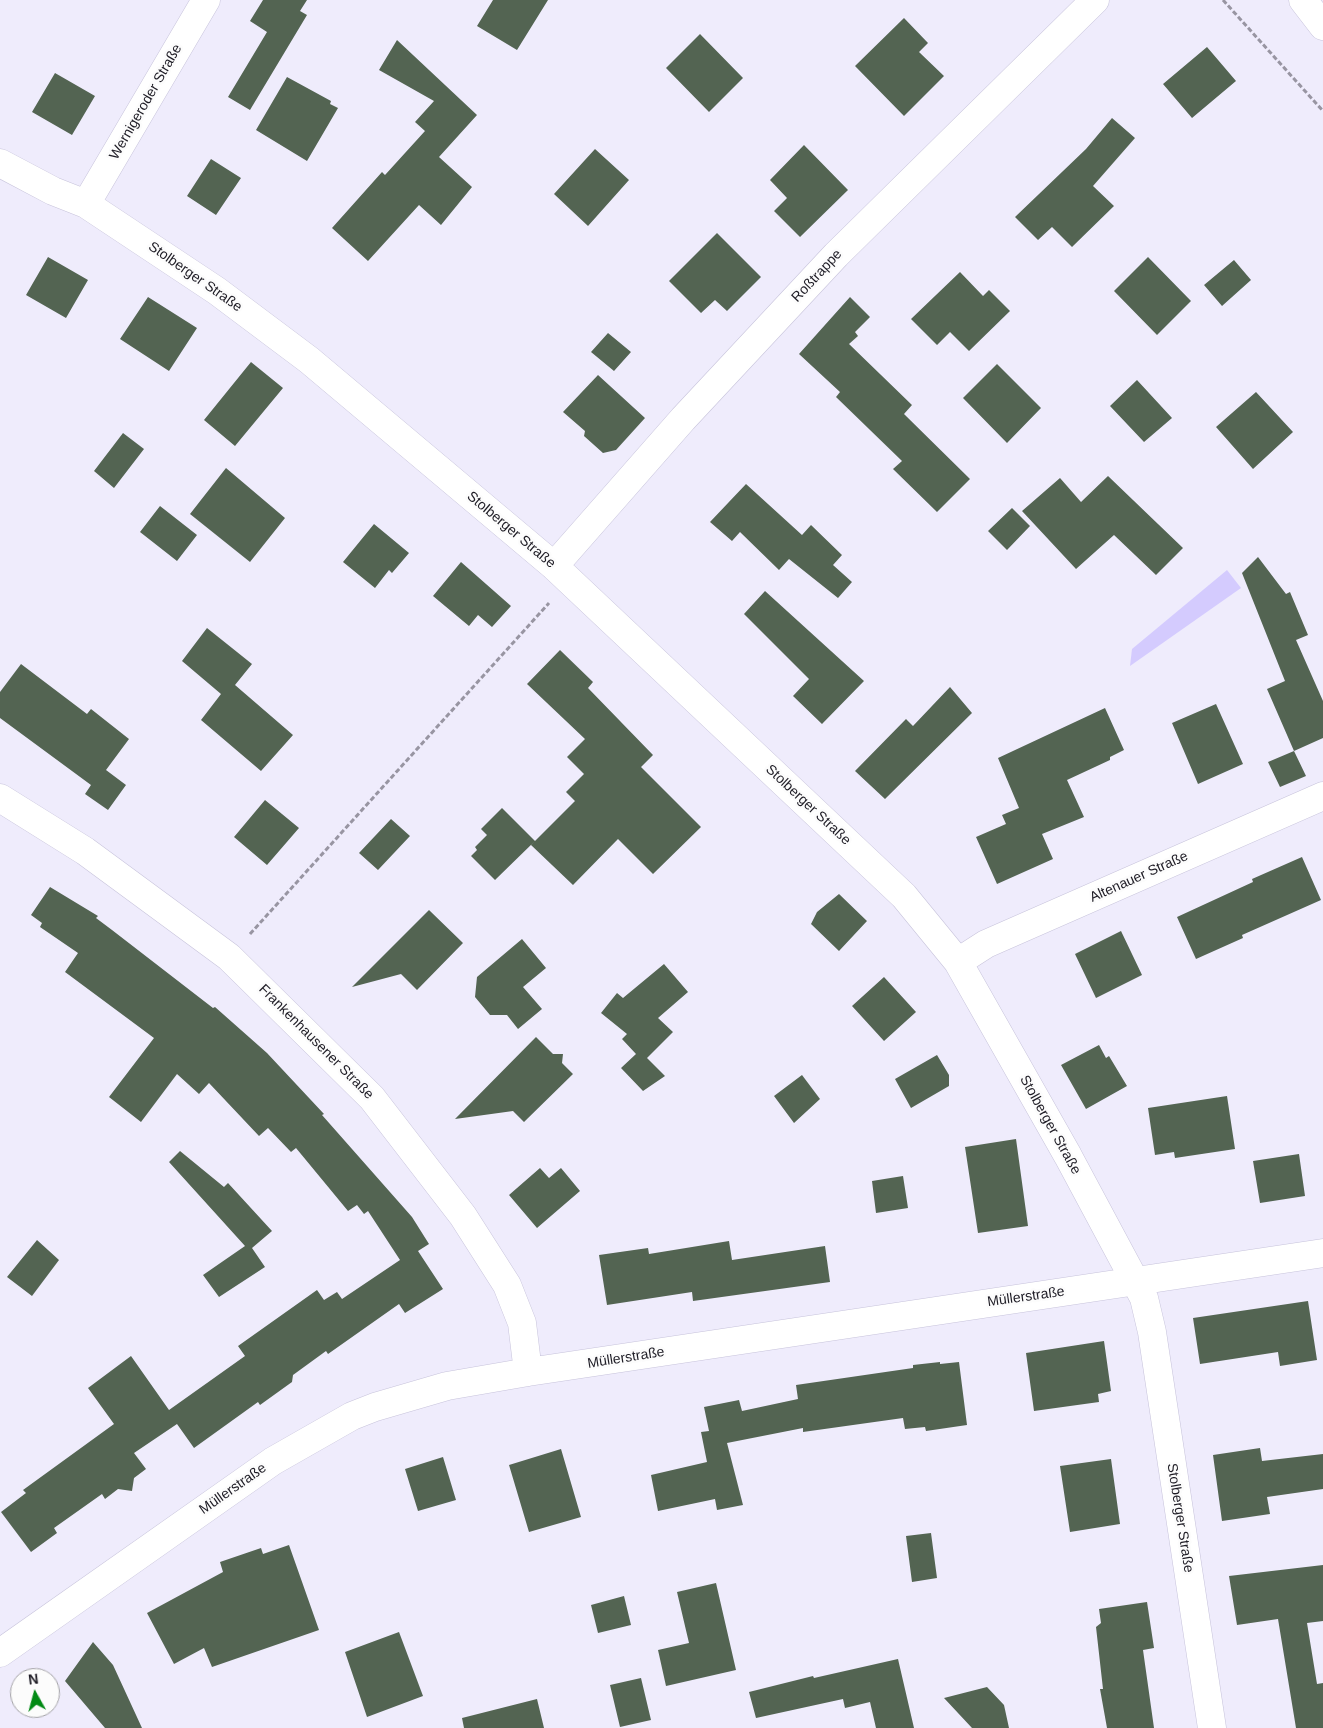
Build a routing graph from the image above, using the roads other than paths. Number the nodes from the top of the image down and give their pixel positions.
1 (206, 0) edge
2 (1095, 0) edge
3 (1303, 0) edge
4 (1323, 26) edge
5 (0, 163) edge
6 (86, 204) junction
7 (562, 573) junction
8 (1323, 796) edge
9 (0, 798) edge
10 (958, 962) junction
11 (1323, 1252) edge
12 (1135, 1281) junction
13 (528, 1372) junction
14 (0, 1653) edge
15 (1212, 1728) edge

1 - 6 street, Wernigeroder Straße
2 - 7 street, Roßtrappe
3 - 4 street
5 - 6 street, Stolberger Straße
6 - 7 street, Stolberger Straße
7 - 10 street, Stolberger Straße
8 - 10 street, Altenauer Straße
9 - 13 street, Frankenhausener Straße
10 - 12 street, Stolberger Straße
11 - 12 street, Müllerstraße
12 - 13 street, Müllerstraße
12 - 15 street, Stolberger Straße
13 - 14 street, Müllerstraße

